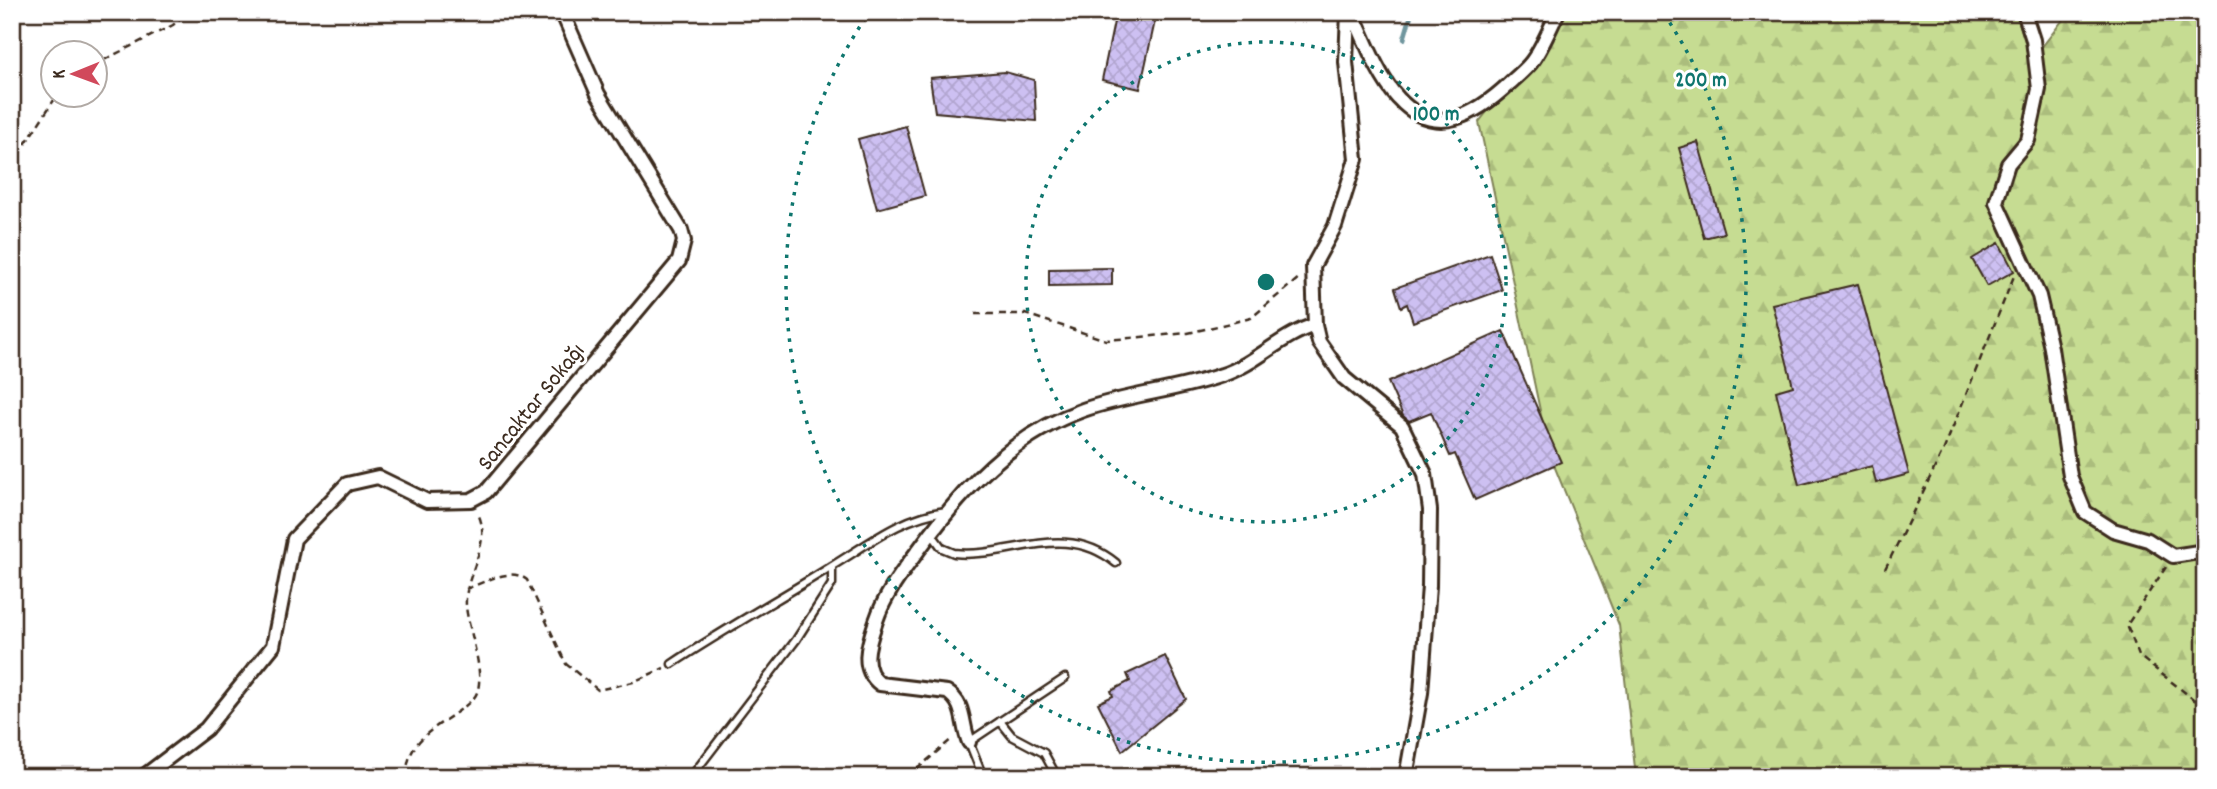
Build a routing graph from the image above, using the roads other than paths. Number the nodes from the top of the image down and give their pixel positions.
1 (562, 12) edge
2 (1350, 12) edge
3 (1558, 12) edge
4 (2024, 12) edge
5 (1315, 325) junction
6 (948, 510) junction
7 (931, 533) junction
8 (2205, 551) edge
9 (1116, 563) dead end
10 (832, 566) junction
11 (672, 664) road end
12 (1065, 678) dead end
13 (1000, 721) junction
14 (969, 742) junction
15 (143, 777) edge
16 (691, 777) edge
17 (983, 777) edge
18 (1057, 777) edge
19 (1406, 777) edge

1 - 15 street, Sancaktar Sokağı
2 - 3 street
2 - 5 street
4 - 8 street
5 - 6 street
5 - 19 street
6 - 7 street
6 - 10 lane
7 - 9 lane
7 - 14 street
10 - 11 lane
10 - 16 lane
12 - 13 lane
13 - 14 lane
13 - 18 lane
14 - 17 lane

